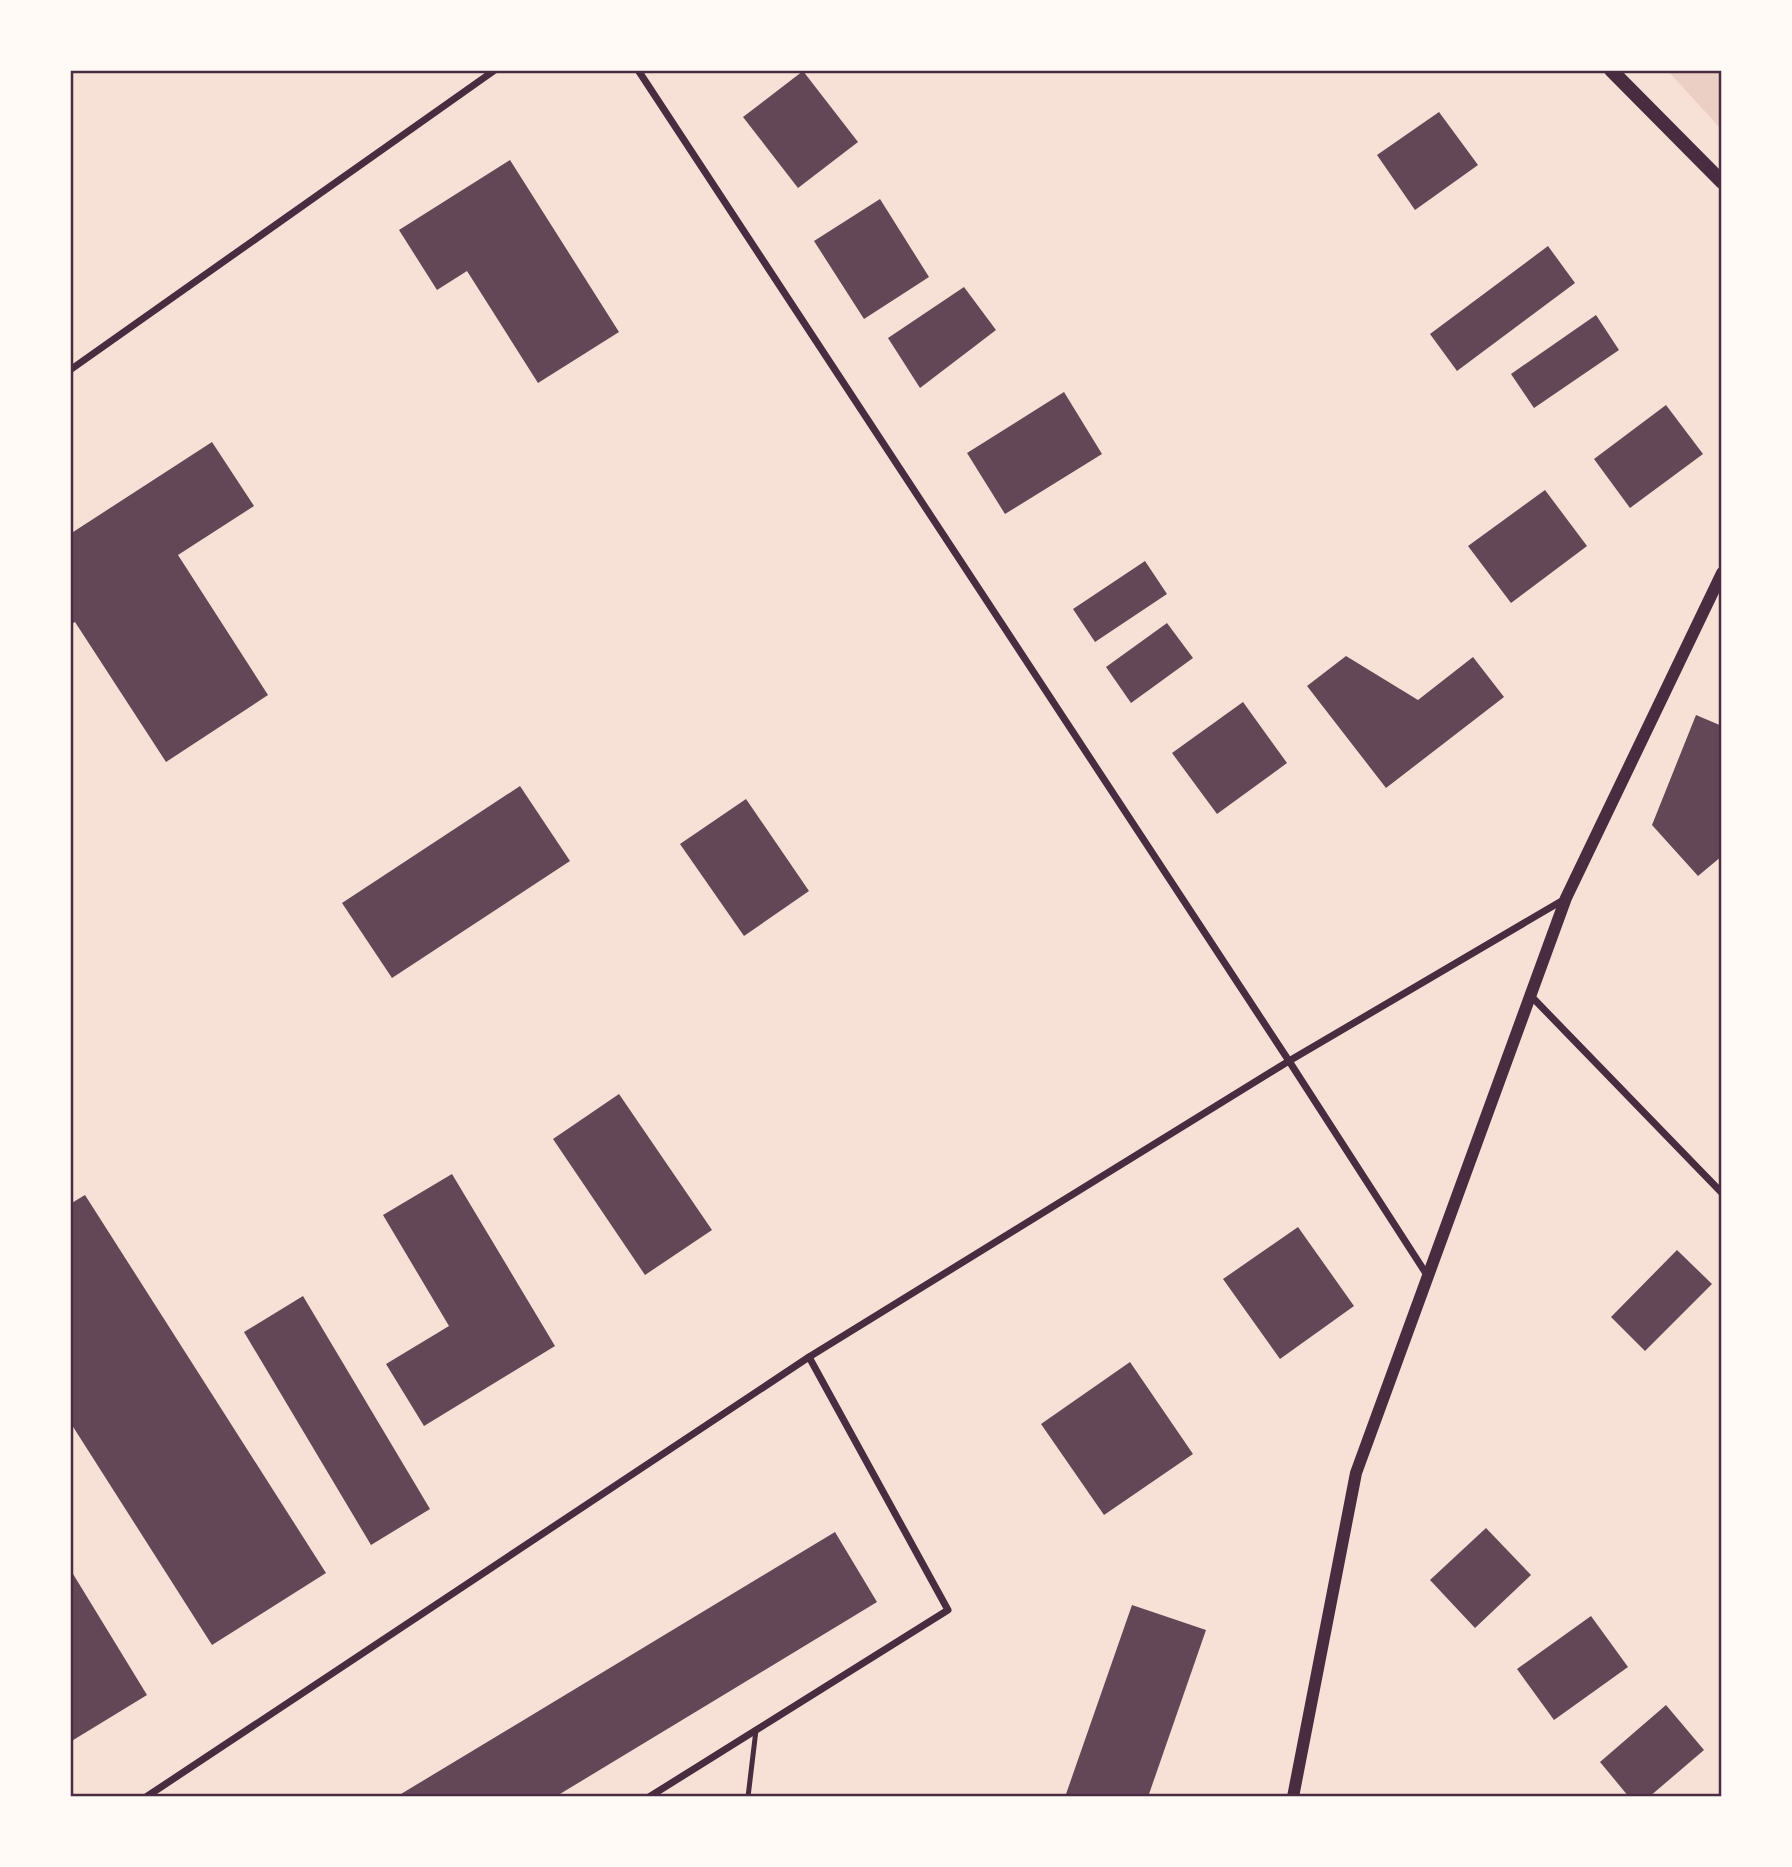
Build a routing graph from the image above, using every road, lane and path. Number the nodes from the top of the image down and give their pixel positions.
1 (495, 70) edge
2 (638, 70) edge
3 (1611, 70) edge
4 (1722, 182) edge
5 (70, 370) edge
6 (1722, 573) edge
7 (1566, 898) junction
8 (1531, 996) junction
9 (1289, 1060) junction
10 (1722, 1193) edge
11 (1427, 1275) junction
12 (809, 1357) junction
13 (756, 1730) junction
14 (146, 1797) edge
15 (649, 1797) edge
16 (748, 1797) edge
17 (1293, 1797) edge

1 - 5 street
2 - 9 street
3 - 4 main road
6 - 7 street
7 - 8 street
7 - 9 street
8 - 10 street
8 - 11 street
9 - 11 street
9 - 12 street
11 - 17 street
12 - 13 street
12 - 14 street
13 - 15 street
13 - 16 lane

